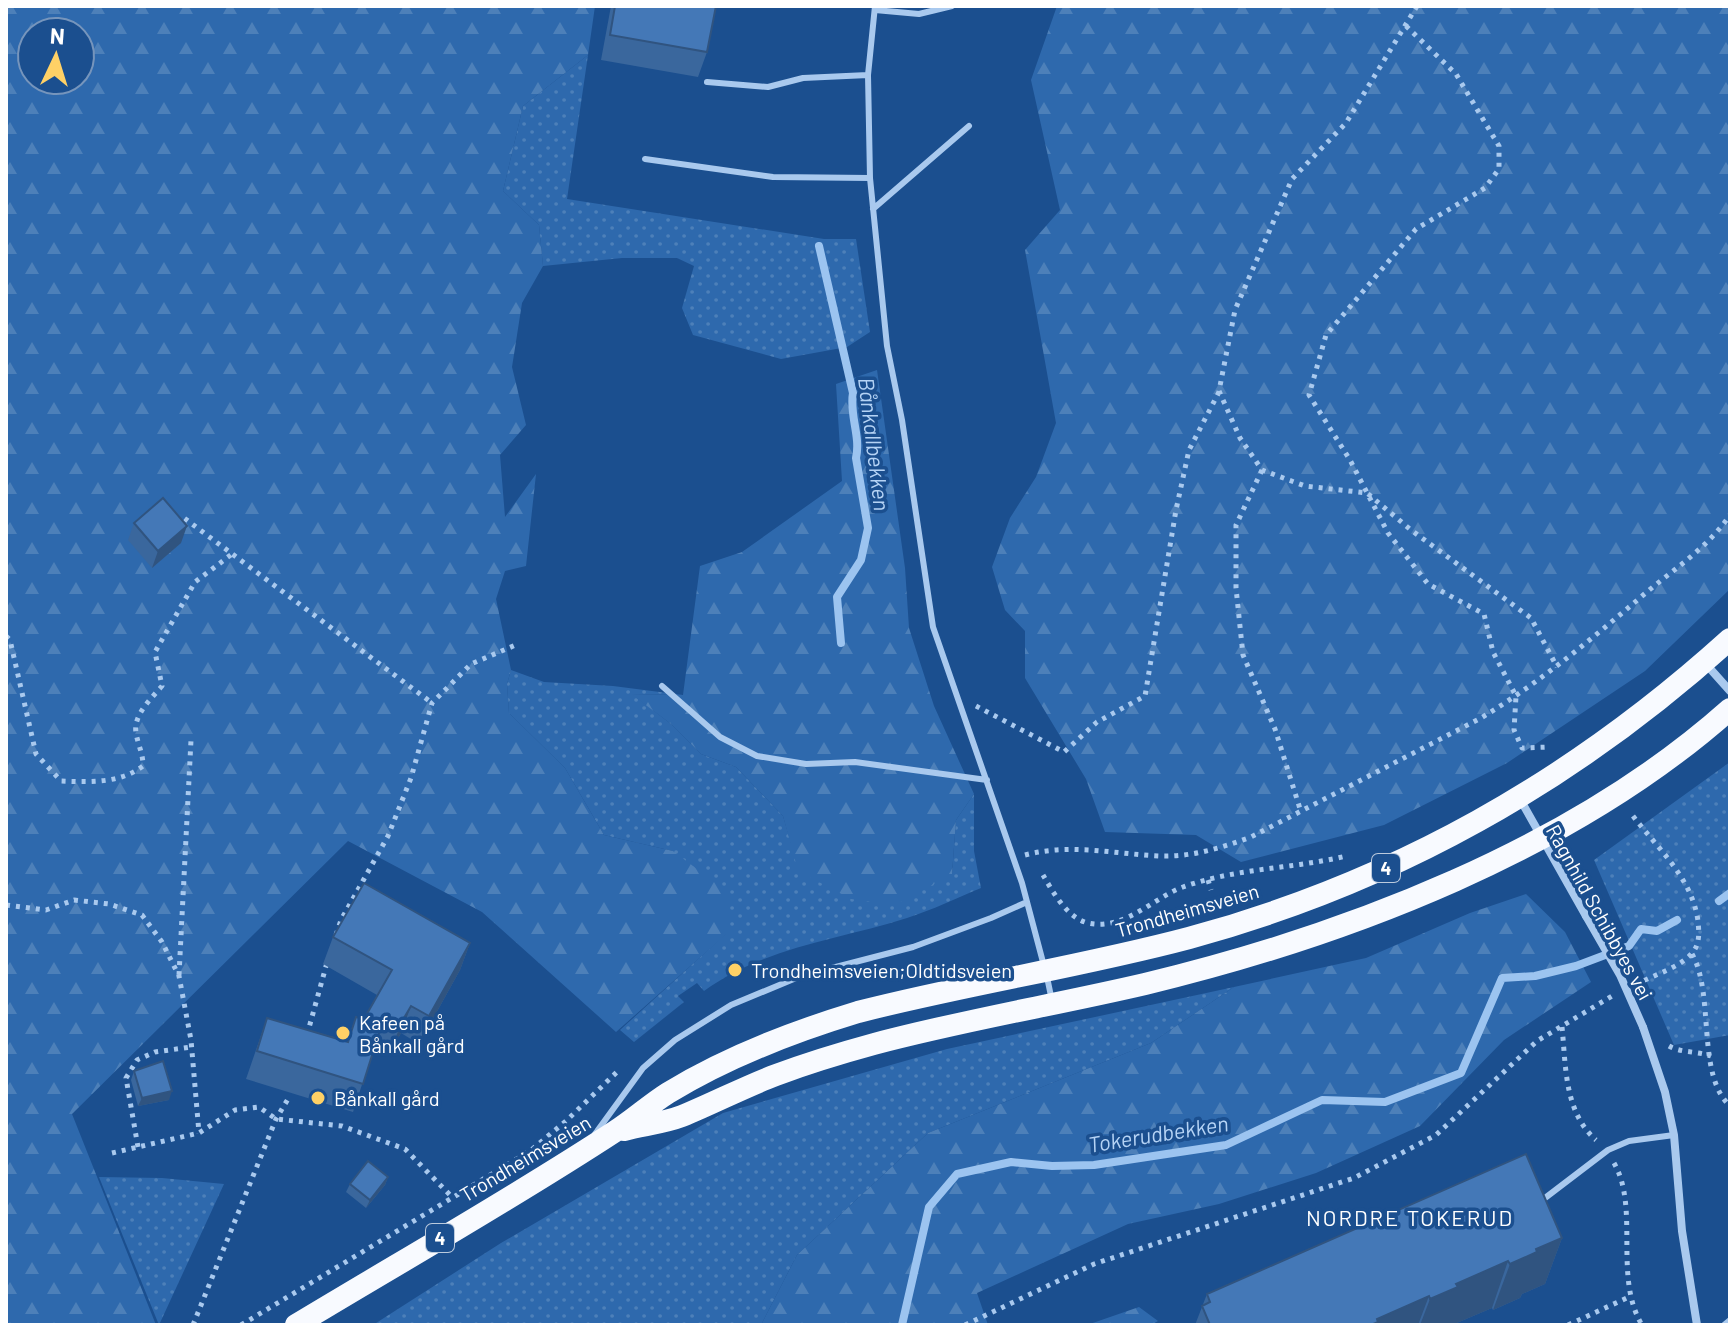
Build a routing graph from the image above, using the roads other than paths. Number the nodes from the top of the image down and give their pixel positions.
1 (952, 6) edge
2 (875, 8) edge
3 (868, 75) junction
4 (707, 82) dead end
5 (969, 126) dead end
6 (645, 159) dead end
7 (870, 178) junction
8 (873, 209) junction
9 (1730, 639) edge
10 (1704, 663) junction
11 (662, 686) dead end
12 (1730, 691) edge
13 (1730, 709) edge
14 (987, 780) junction
15 (1520, 798) junction
16 (1542, 837) junction
17 (1027, 902) junction
18 (1045, 971) junction
19 (1053, 1004) junction
20 (615, 1132) junction
21 (1674, 1135) junction
22 (583, 1151) junction
23 (1545, 1198) edge
24 (1730, 1320) edge
25 (296, 1325) edge
26 (1697, 1325) edge
27 (1724, 1325) edge

1 - 2 lane
2 - 3 lane
3 - 4 lane
3 - 7 lane
5 - 8 lane
6 - 7 lane
7 - 8 lane
8 - 14 lane
9 - 10 highway, Trondheimsveien / 4
10 - 12 street
10 - 15 highway, Trondheimsveien / 4
11 - 14 lane
13 - 16 highway, Trondheimsveien / 4
14 - 17 lane
15 - 16 street, Ragnhild Schibbyes vei
15 - 18 highway, Trondheimsveien / 4
16 - 19 highway, Trondheimsveien / 4
16 - 21 street, Ragnhild Schibbyes vei, bridge
17 - 18 lane
17 - 22 lane
18 - 19 lane
18 - 20 highway, Trondheimsveien / 4
19 - 20 highway, Trondheimsveien / 4
20 - 22 highway, Trondheimsveien / 4
21 - 23 lane
21 - 26 street, Ragnhild Schibbyes vei
22 - 25 highway, Trondheimsveien / 4
24 - 27 lane

